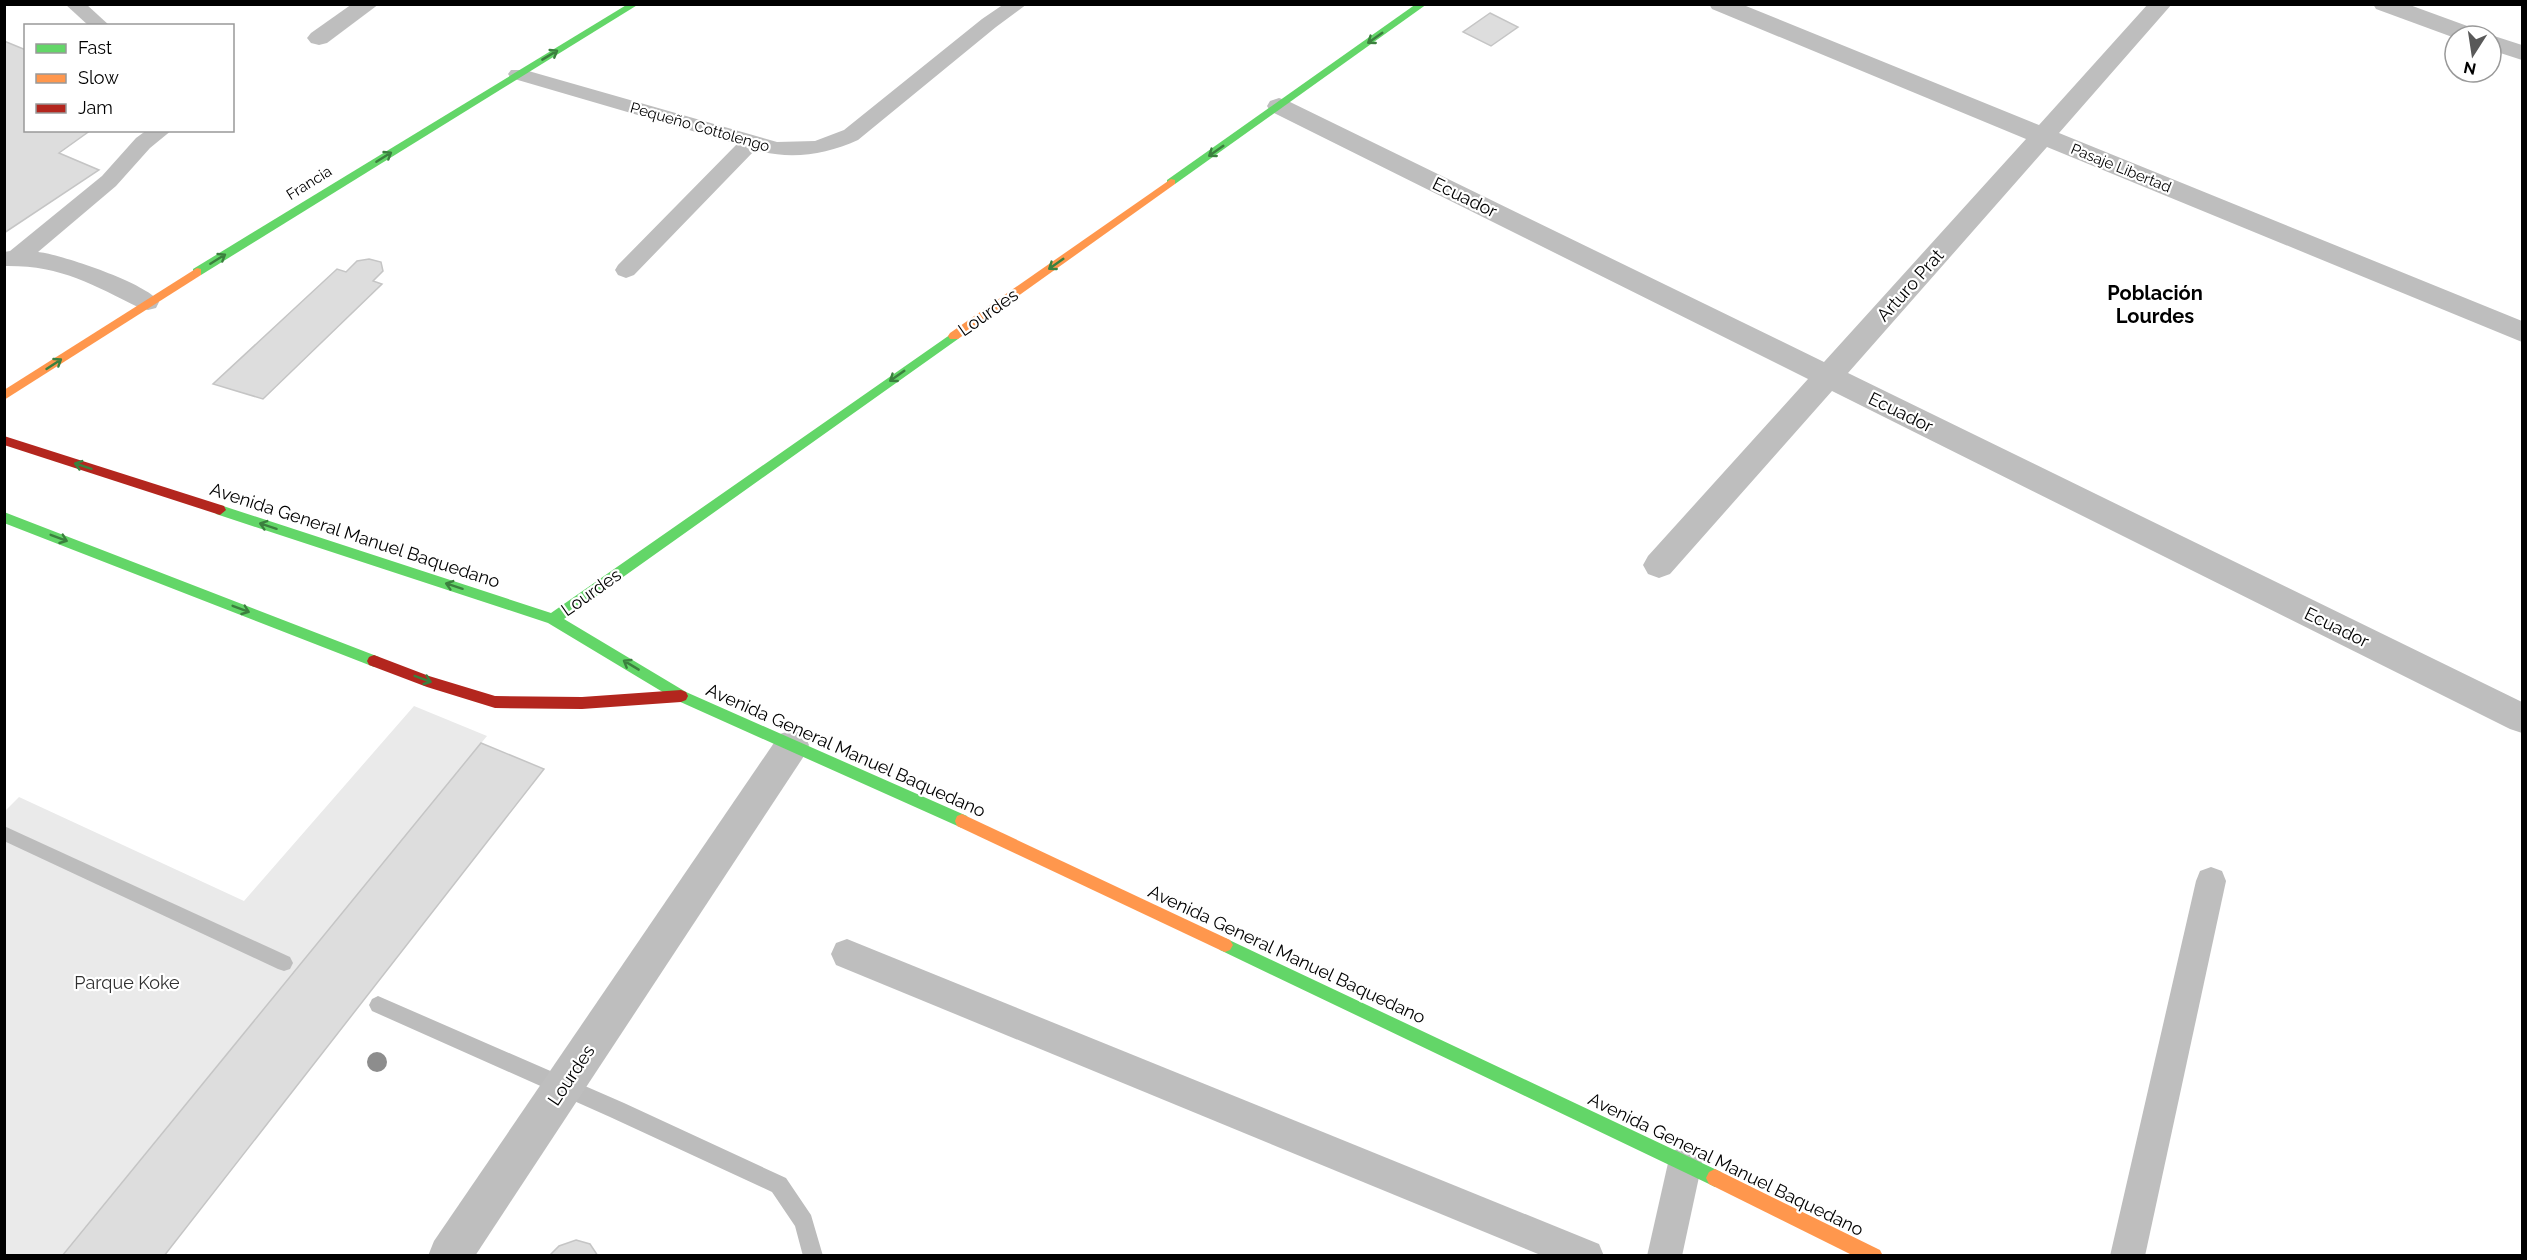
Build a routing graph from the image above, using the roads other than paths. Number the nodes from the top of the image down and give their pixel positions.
1 (74, 4) edge
2 (368, 4) edge
3 (635, 4) edge
4 (1018, 4) edge
5 (1423, 4) edge
6 (1720, 4) edge
7 (2161, 4) edge
8 (2384, 4) edge
9 (99, 24) edge
10 (2443, 25) edge
11 (319, 39) dead end
12 (2503, 46) edge
13 (2523, 53) edge
14 (518, 74) junction
15 (1279, 106) junction
16 (159, 132) edge
17 (2044, 136) junction
18 (751, 142) junction
19 (10, 258) edge
20 (626, 270) dead end
21 (148, 302) junction
22 (2523, 332) edge
23 (1827, 376) junction
24 (4, 396) edge
25 (4, 440) edge
26 (4, 517) edge
27 (1659, 565) dead end
28 (553, 619) junction
29 (681, 696) junction
30 (2523, 718) edge
31 (792, 745) junction
32 (2211, 881) dead end
33 (847, 954) dead end
34 (1685, 1163) junction
35 (449, 1256) edge
36 (1587, 1256) edge
37 (1664, 1256) edge
38 (1874, 1256) edge
39 (2127, 1256) edge

1 - 9 lane
2 - 11 street
14 -> 3 main road, Francia
4 - 18 lane, Pequeño Cottolengo
5 -> 15 main road, Lourdes
6 - 17 street, Pasaje Libertad
7 - 17 street, Arturo Prat
8 - 10 street
12 - 13 street
14 - 18 lane, Pequeño Cottolengo
21 -> 14 main road, Francia
15 - 23 street, Ecuador
15 -> 28 main road, Lourdes
16 - 19 lane
17 - 22 street, Pasaje Libertad
17 - 23 street, Arturo Prat
18 - 20 lane
19 - 21 lane
24 -> 21 main road, Francia
23 - 27 street, Arturo Prat
23 - 30 street, Ecuador
28 -> 25 main road, Avenida General Manuel Baquedano
26 -> 29 main road, Avenida General Manuel Baquedano
29 -> 28 main road, Avenida General Manuel Baquedano
29 - 31 main road, Avenida General Manuel Baquedano
31 - 34 main road, Avenida General Manuel Baquedano
31 - 35 street, Lourdes
32 - 39 lane
33 - 36 lane
34 - 37 lane
34 - 38 main road, Avenida General Manuel Baquedano

